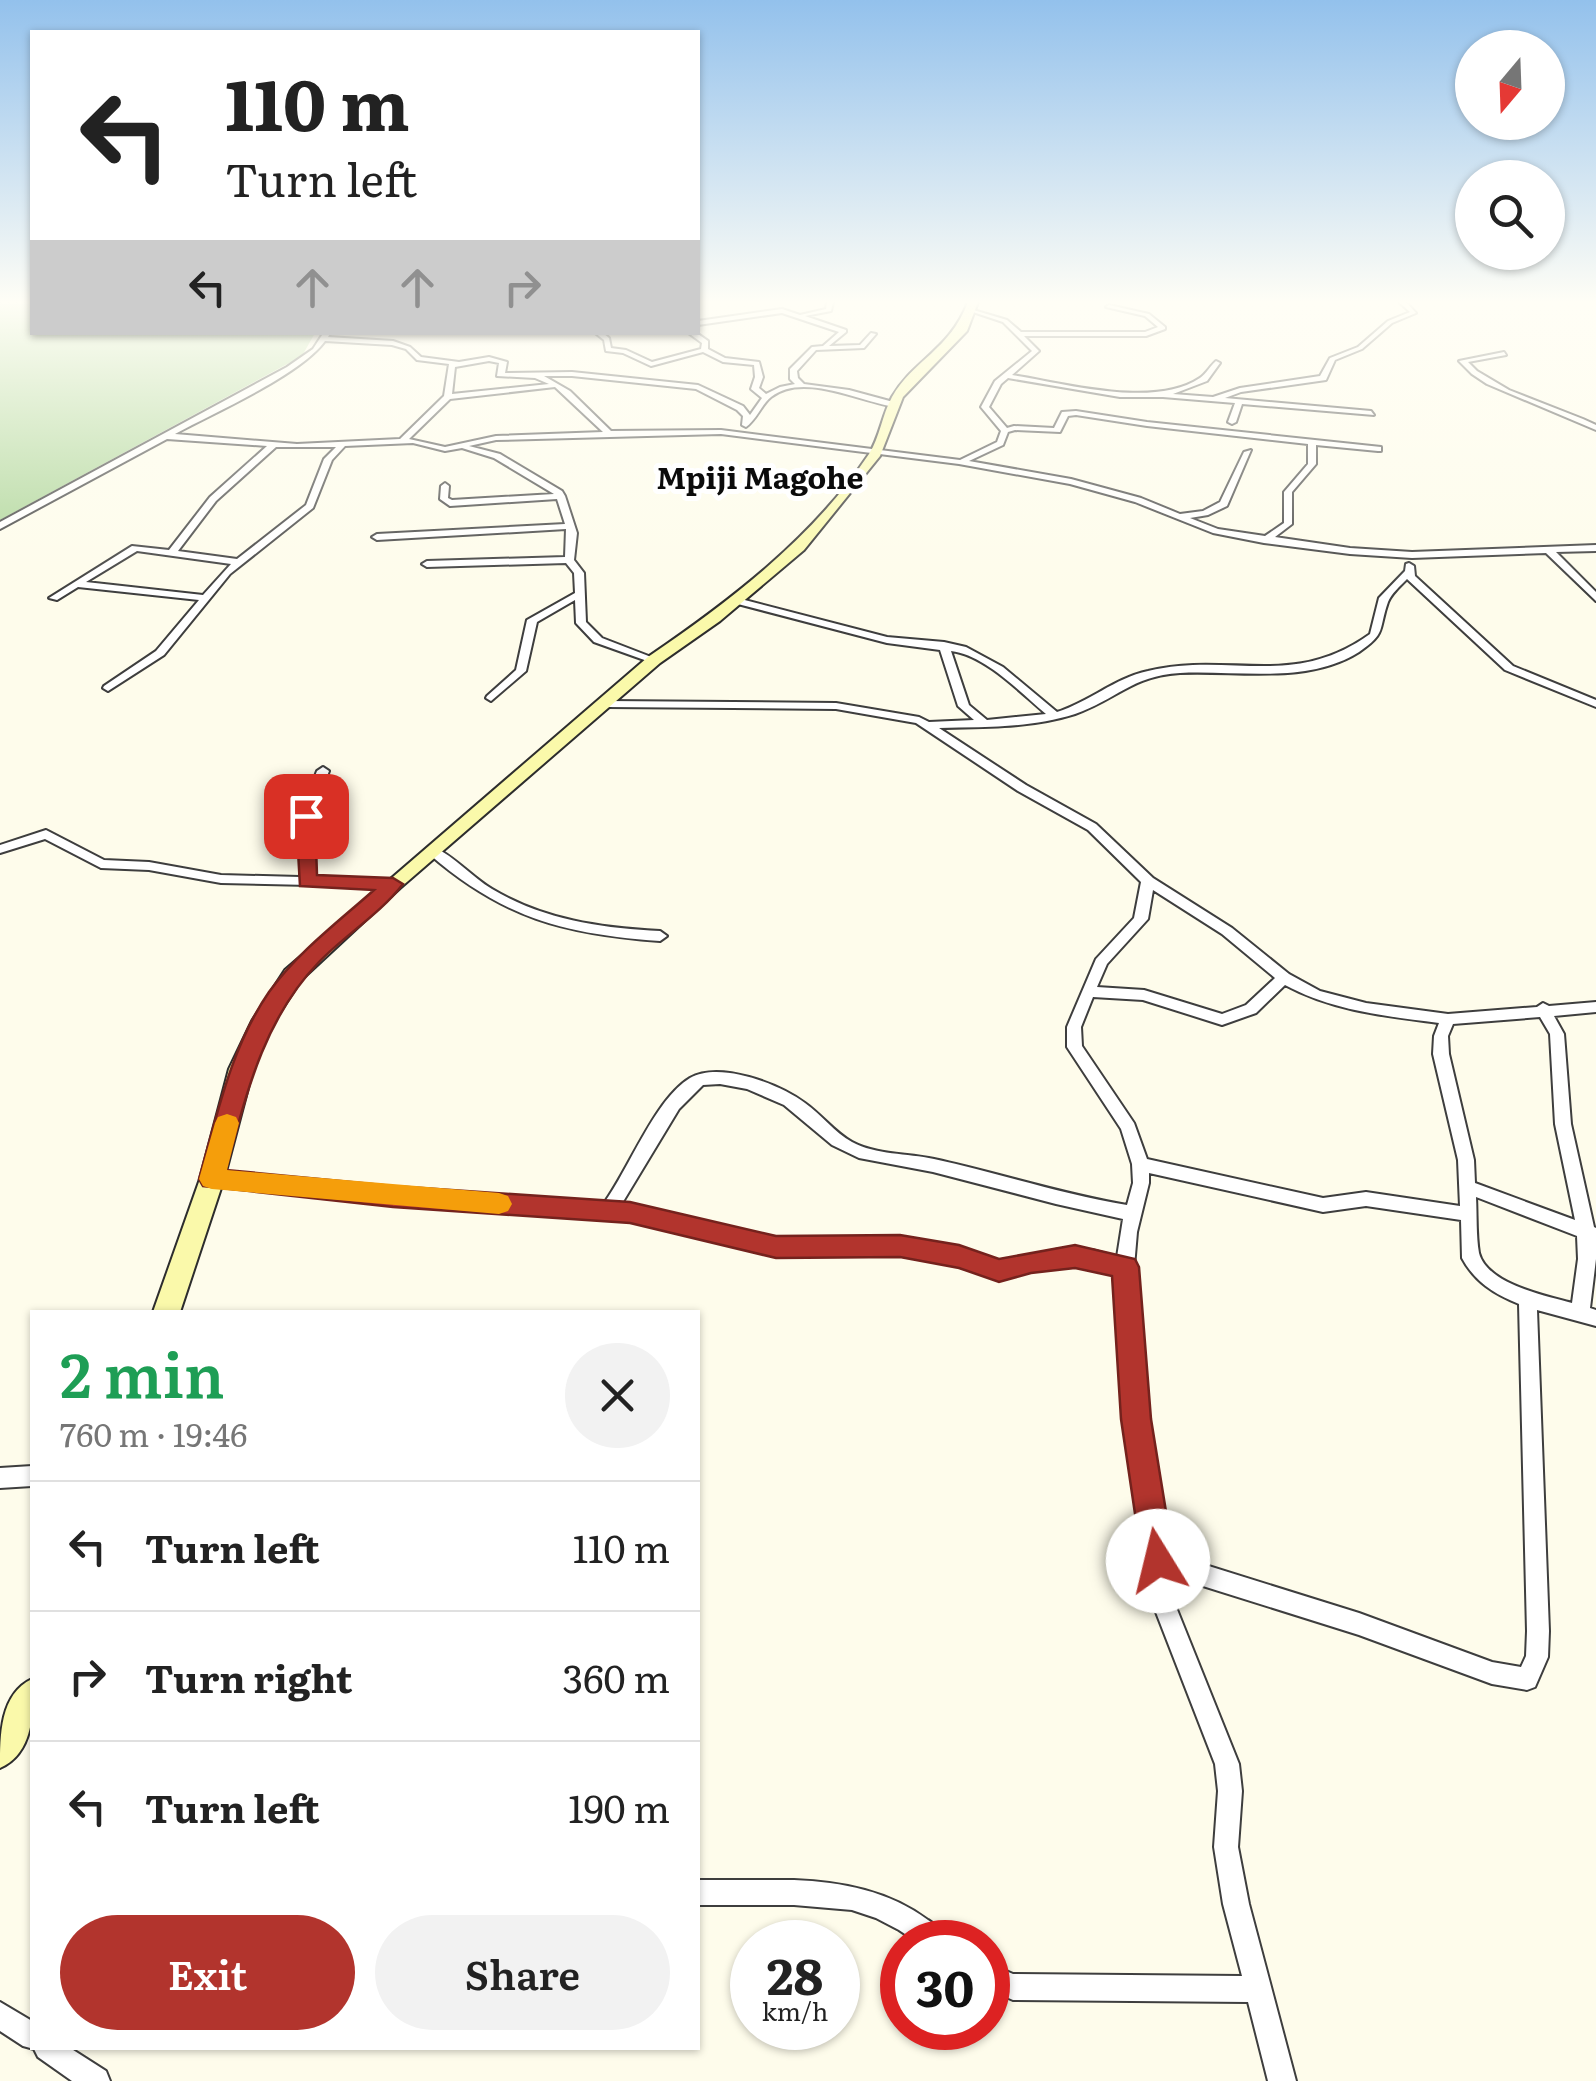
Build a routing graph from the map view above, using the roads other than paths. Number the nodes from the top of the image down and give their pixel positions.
1 (234, 399) edge
2 (445, 399) edge
3 (574, 399) edge
4 (722, 399) edge
5 (765, 399) edge
6 (865, 399) edge
7 (899, 399) edge
8 (989, 399) edge
9 (1202, 399) edge
10 (1528, 399) edge
11 (1239, 403) junction
12 (894, 405) junction
13 (1371, 412) dead end
14 (1232, 422) dead end
15 (746, 424) junction
16 (1596, 428) edge
17 (607, 431) junction
18 (1005, 431) junction
19 (735, 433) junction
20 (165, 436) junction
21 (403, 440) junction
22 (1312, 442) junction
23 (273, 444) junction
24 (342, 445) junction
25 (462, 447) junction
26 (1378, 449) dead end
27 (1248, 452) dead end
28 (876, 453) junction
29 (959, 462) junction
30 (444, 486) dead end
31 (561, 496) junction
32 (1177, 516) junction
33 (0, 526) edge
34 (571, 526) junction
35 (377, 537) dead end
36 (1264, 540) junction
37 (1596, 548) edge
38 (174, 550) junction
39 (1549, 550) junction
40 (1412, 555) junction
41 (568, 560) junction
42 (238, 562) junction
43 (427, 564) dead end
44 (1407, 573) junction
45 (75, 584) junction
46 (578, 595) junction
47 (54, 598) dead end
48 (206, 598) junction
49 (1596, 598) edge
50 (736, 601) junction
51 (579, 618) junction
52 (532, 620) junction
53 (944, 645) junction
54 (654, 660) junction
55 (108, 688) dead end
56 (492, 698) dead end
57 (607, 704) junction
58 (1596, 704) edge
59 (1054, 715) junction
60 (984, 722) junction
61 (930, 725) junction
62 (323, 771) dead end
63 (0, 849) edge
64 (434, 851) junction
65 (1148, 880) junction
66 (307, 881) junction
67 (393, 884) junction
68 (660, 936) dead end
69 (1284, 978) junction
70 (1088, 992) junction
71 (1596, 1007) edge
72 (1543, 1008) junction
73 (1448, 1019) junction
74 (1140, 1164) junction
75 (212, 1179) junction
76 (1468, 1187) junction
77 (608, 1210) junction
78 (1132, 1212) junction
79 (1468, 1214) junction
80 (1591, 1234) edge
81 (1125, 1267) junction
82 (1528, 1298) junction
83 (167, 1310) edge
84 (1588, 1315) edge
85 (30, 1476) edge
86 (0, 1478) edge
87 (1158, 1561) junction
88 (30, 1699) edge
89 (0, 1750) edge
90 (700, 1893) edge
91 (909, 1920) edge
92 (1010, 1986) edge
93 (1258, 1989) junction
94 (0, 2015) edge
95 (30, 2036) edge
96 (50, 2050) edge
97 (96, 2081) edge
98 (1282, 2081) edge

1 - 20 street
2 - 21 street
3 - 17 street
4 - 15 street
5 - 15 street
6 - 12 street
7 - 12 street
8 - 18 street
9 - 11 street
10 - 16 street
11 - 13 street
11 - 14 street
12 - 28 street
15 - 19 street
17 - 19 street
17 - 25 street
18 - 22 street
18 - 29 street
19 - 28 street
20 - 23 street
20 - 33 street
21 - 24 street
21 - 25 street
22 - 26 street
22 - 36 street
23 - 24 street
23 - 38 street
24 - 42 street
25 - 31 street
27 - 32 street
28 - 29 street
28 - 50 street
29 - 32 street
30 - 31 street
31 - 34 street
32 - 36 street
34 - 35 street
34 - 41 street
36 - 40 street
37 - 39 street
38 - 42 street
38 - 45 street
39 - 40 street
39 - 49 street
40 - 44 street
41 - 43 street
41 - 46 street
42 - 48 street
44 - 58 street
44 - 59 street
45 - 47 street
45 - 48 street
46 - 51 street
46 - 52 street
48 - 55 street
50 - 53 street
50 - 54 street
51 - 52 street
51 - 54 street
52 - 56 street
53 - 59 street
53 - 60 street
54 - 57 street
57 - 61 street
57 - 64 street
59 - 60 street
60 - 61 street
61 - 65 street
62 - 66 street
63 - 66 street
64 - 67 street
64 - 68 street
65 - 69 street
65 - 70 street
66 - 67 street
67 - 75 street
69 - 70 street
69 - 73 street
70 - 74 street
71 - 72 street
72 - 73 street
72 - 80 street
73 - 76 street
74 - 78 street
74 - 79 street
75 - 77 street
75 - 83 street
76 - 79 street
76 - 80 street
77 - 78 street
77 - 81 street
78 - 81 street
79 - 82 street
80 - 84 street
81 - 87 street
82 - 84 street
82 - 87 street
85 - 86 street
87 - 93 street
88 - 89 street
90 - 91 street
92 - 93 street
93 - 98 street
94 - 95 street
96 - 97 street

